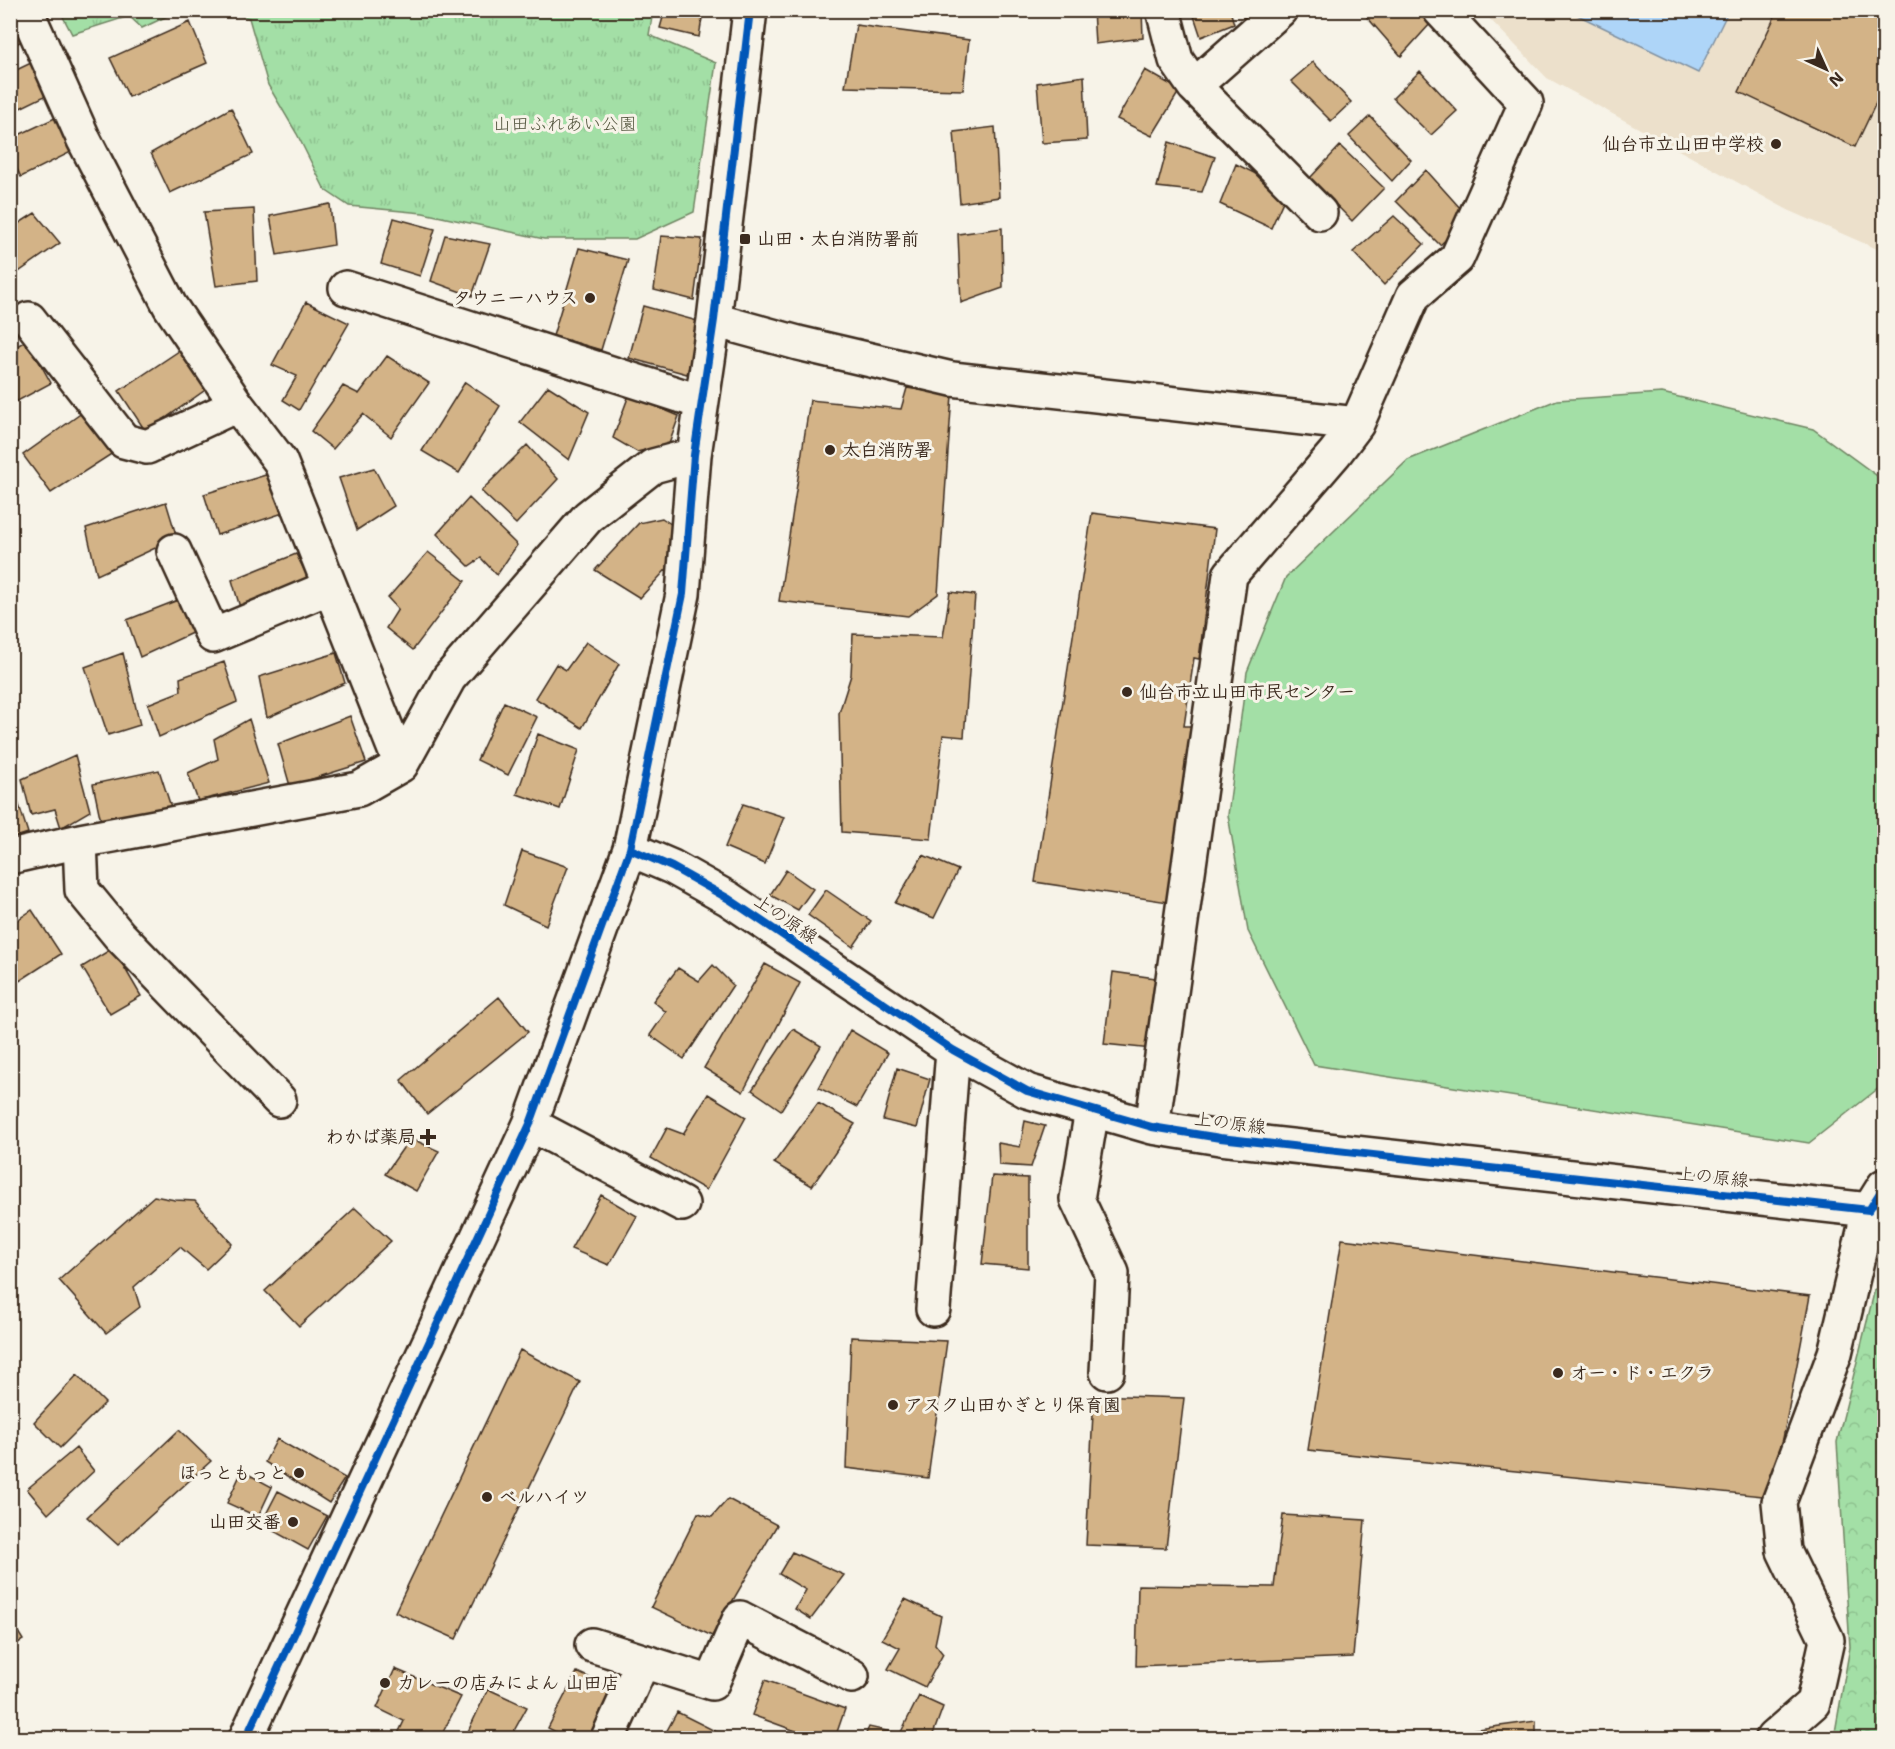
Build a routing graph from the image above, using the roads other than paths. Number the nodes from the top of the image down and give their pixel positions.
1 (26, 10) edge
2 (750, 10) edge
3 (1162, 10) edge
4 (1280, 10) edge
5 (1440, 10) edge
6 (1194, 87) junction
7 (1320, 213) dead end
8 (346, 288) dead end
9 (29, 319) dead end
10 (714, 320) junction
11 (701, 402) junction
12 (237, 405) junction
13 (1357, 424) junction
14 (694, 455) junction
15 (174, 551) dead end
16 (330, 587) junction
17 (401, 765) junction
18 (80, 841) junction
19 (630, 849) junction
20 (10, 857) edge
21 (953, 1050) junction
22 (279, 1100) dead end
23 (1092, 1110) junction
24 (530, 1124) junction
25 (1152, 1127) junction
26 (1877, 1198) edge
27 (682, 1204) dead end
28 (933, 1309) dead end
29 (1107, 1372) dead end
30 (592, 1645) dead end
31 (643, 1661) junction
32 (852, 1676) dead end
33 (257, 1735) edge
34 (608, 1738) edge
35 (1773, 1738) edge

1 - 12 street
2 - 10 street
3 - 6 street
4 - 6 street
5 - 13 street
6 - 7 street
8 - 11 street
9 - 12 street
10 - 11 street
10 - 13 street
11 - 14 street
12 - 16 street
13 - 25 street
14 - 17 street
14 - 19 street
15 - 16 street
16 - 17 street
17 - 18 street
18 - 20 street
18 - 22 street
19 - 21 street, 上の原線
19 - 24 street
21 - 23 street, 上の原線
21 - 28 street
23 - 25 street, 上の原線
23 - 29 street
24 - 27 street
24 - 33 street
25 - 26 street, 上の原線
26 - 35 street
30 - 31 street
31 - 32 street
31 - 34 street

